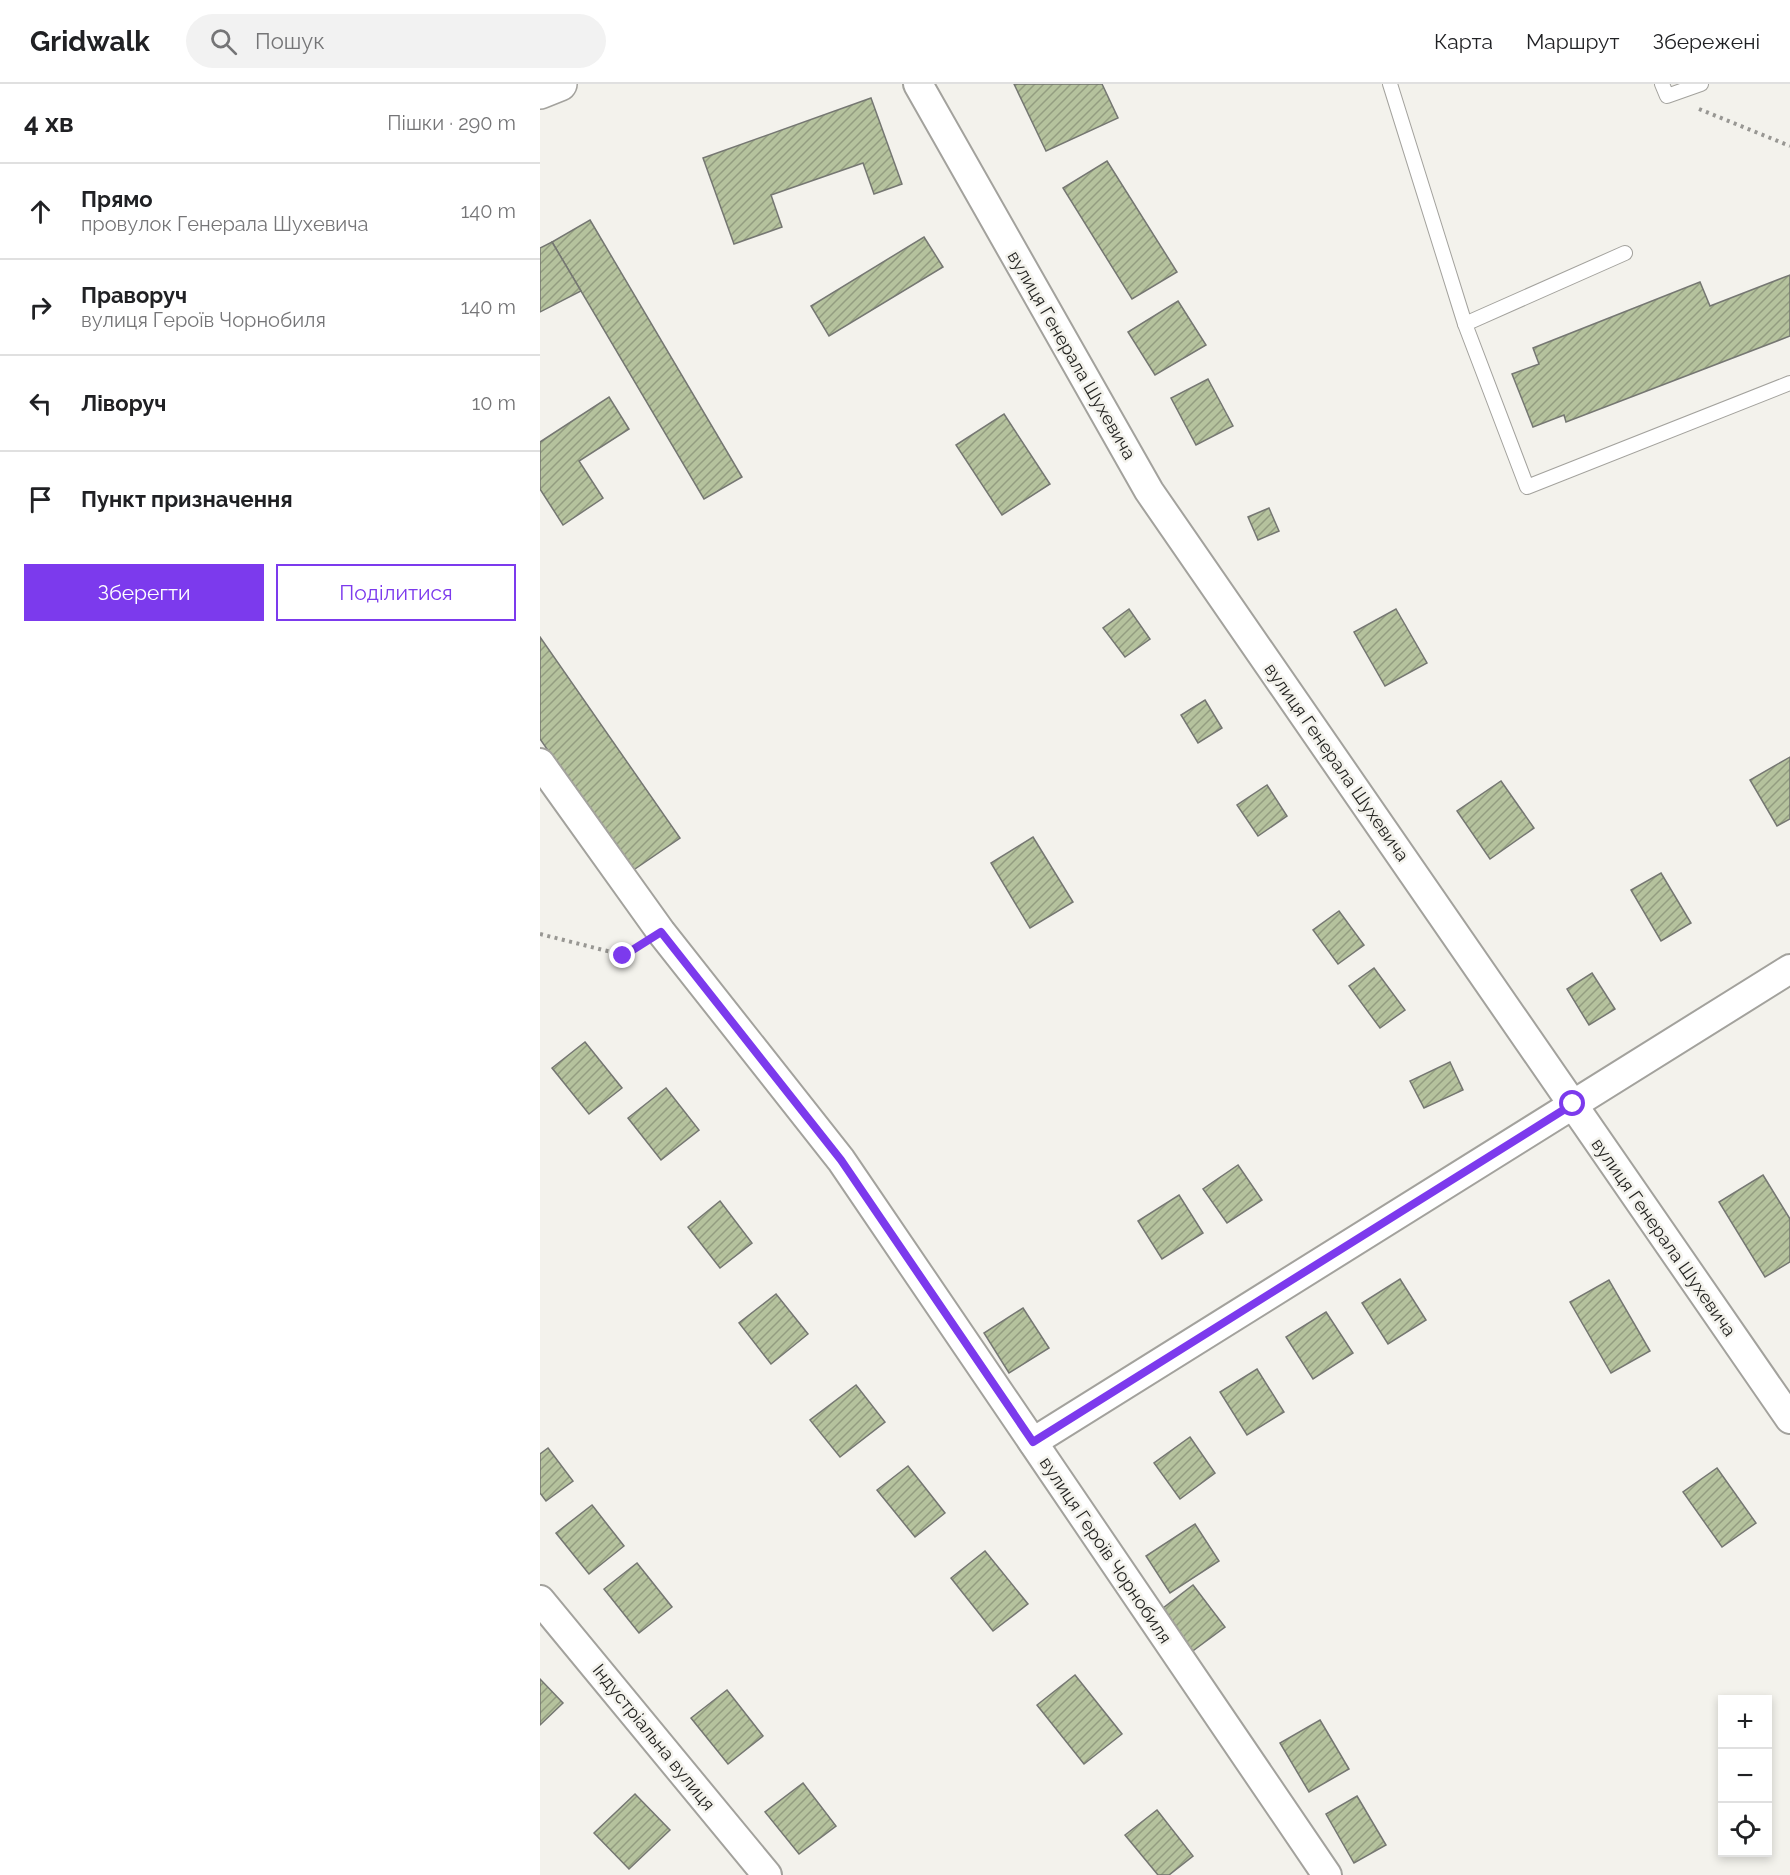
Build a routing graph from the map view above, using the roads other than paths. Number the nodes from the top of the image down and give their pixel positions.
1 (560, 84) edge
2 (918, 84) edge
3 (1390, 84) edge
4 (1701, 84) edge
5 (1664, 90) edge
6 (540, 92) edge
7 (1625, 253) dead end
8 (1465, 324) junction
9 (1790, 383) edge
10 (540, 763) edge
11 (1790, 969) edge
12 (1573, 1104) junction
13 (1790, 1419) edge
14 (1033, 1442) junction
15 (540, 1600) edge
16 (766, 1875) edge
17 (1327, 1875) edge

1 - 6 main road
2 - 12 street, вулиця Генерала Шухевича
3 - 8 lane
4 - 5 lane
7 - 8 lane
8 - 9 lane
10 - 14 street, вулиця Героїв Чорнобиля
11 - 12 street
12 - 13 street, вулиця Генерала Шухевича
12 - 14 street
14 - 17 street, вулиця Героїв Чорнобиля
15 - 16 street, Індустріальна вулиця

